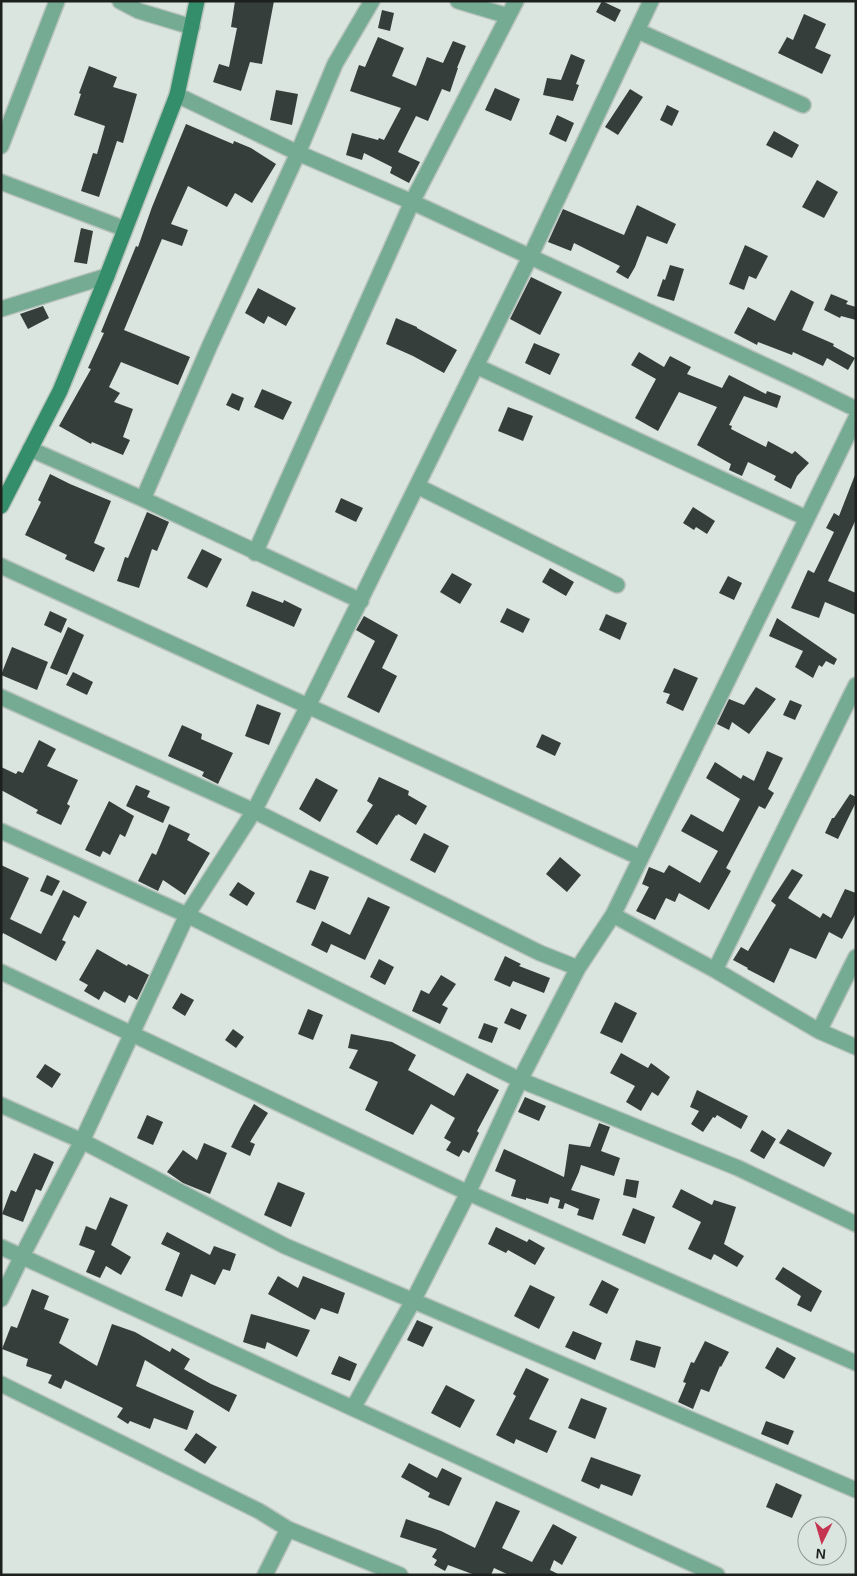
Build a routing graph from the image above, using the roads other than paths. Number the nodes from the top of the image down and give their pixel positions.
1 (56, 1) edge
2 (120, 1) edge
3 (198, 1) edge
4 (372, 1) edge
5 (458, 1) edge
6 (516, 1) edge
7 (651, 1) edge
8 (508, 16) junction
9 (192, 27) junction
10 (638, 31) junction
11 (178, 95) junction
12 (803, 105) dead end
13 (1, 146) edge
14 (298, 153) junction
15 (1, 182) edge
16 (412, 202) junction
17 (125, 228) junction
18 (530, 257) junction
19 (107, 276) junction
20 (1, 310) edge
21 (476, 366) junction
22 (856, 409) edge
23 (856, 418) edge
24 (30, 449) junction
25 (418, 486) junction
26 (143, 499) junction
27 (1, 506) edge
28 (806, 518) junction
29 (255, 553) junction
30 (1, 566) edge
31 (617, 585) dead end
32 (361, 601) junction
33 (856, 685) edge
34 (1, 697) edge
35 (308, 706) junction
36 (254, 811) junction
37 (1, 831) edge
38 (641, 858) junction
39 (187, 915) junction
40 (612, 915) junction
41 (856, 957) edge
42 (578, 968) junction
43 (715, 970) junction
44 (1, 972) edge
45 (819, 1031) junction
46 (132, 1035) junction
47 (856, 1047) edge
48 (520, 1080) junction
49 (1, 1105) edge
50 (82, 1141) junction
51 (468, 1192) junction
52 (856, 1224) edge
53 (1, 1247) edge
54 (22, 1256) junction
55 (1, 1300) edge
56 (413, 1301) junction
57 (856, 1363) edge
58 (1, 1384) edge
59 (353, 1408) junction
60 (856, 1490) edge
61 (288, 1529) junction
62 (265, 1575) edge
63 (400, 1575) edge
64 (717, 1575) edge

1 - 13 street
2 - 9 street
3 - 9 main road
4 - 14 street
5 - 8 street
6 - 8 street
7 - 10 street
8 - 16 street
9 - 11 main road
10 - 12 street
10 - 18 street
11 - 14 street
11 - 17 main road
14 - 16 street
14 - 26 street
15 - 17 street
16 - 18 street
16 - 29 street
17 - 19 main road
18 - 21 street
18 - 22 street
19 - 20 street
19 - 24 main road
21 - 25 street
21 - 28 street
23 - 28 street
24 - 26 street
24 - 27 main road
25 - 31 street
25 - 32 street
26 - 29 street
28 - 38 street
29 - 32 street
30 - 35 street
32 - 35 street
33 - 43 street
34 - 36 street
35 - 36 street
35 - 38 street
36 - 39 street
36 - 42 street
37 - 39 street
38 - 40 street
39 - 46 street
39 - 48 street
40 - 42 street
40 - 43 street
41 - 45 street
42 - 48 street
43 - 45 street
44 - 46 street
45 - 47 street
46 - 50 street
46 - 51 street
48 - 51 street
48 - 52 street
49 - 50 street
50 - 54 street
50 - 56 street
51 - 56 street
51 - 57 street
53 - 54 street
54 - 55 street
54 - 59 street
56 - 59 street
56 - 60 street
58 - 61 street
59 - 64 street
61 - 62 street
61 - 63 street

